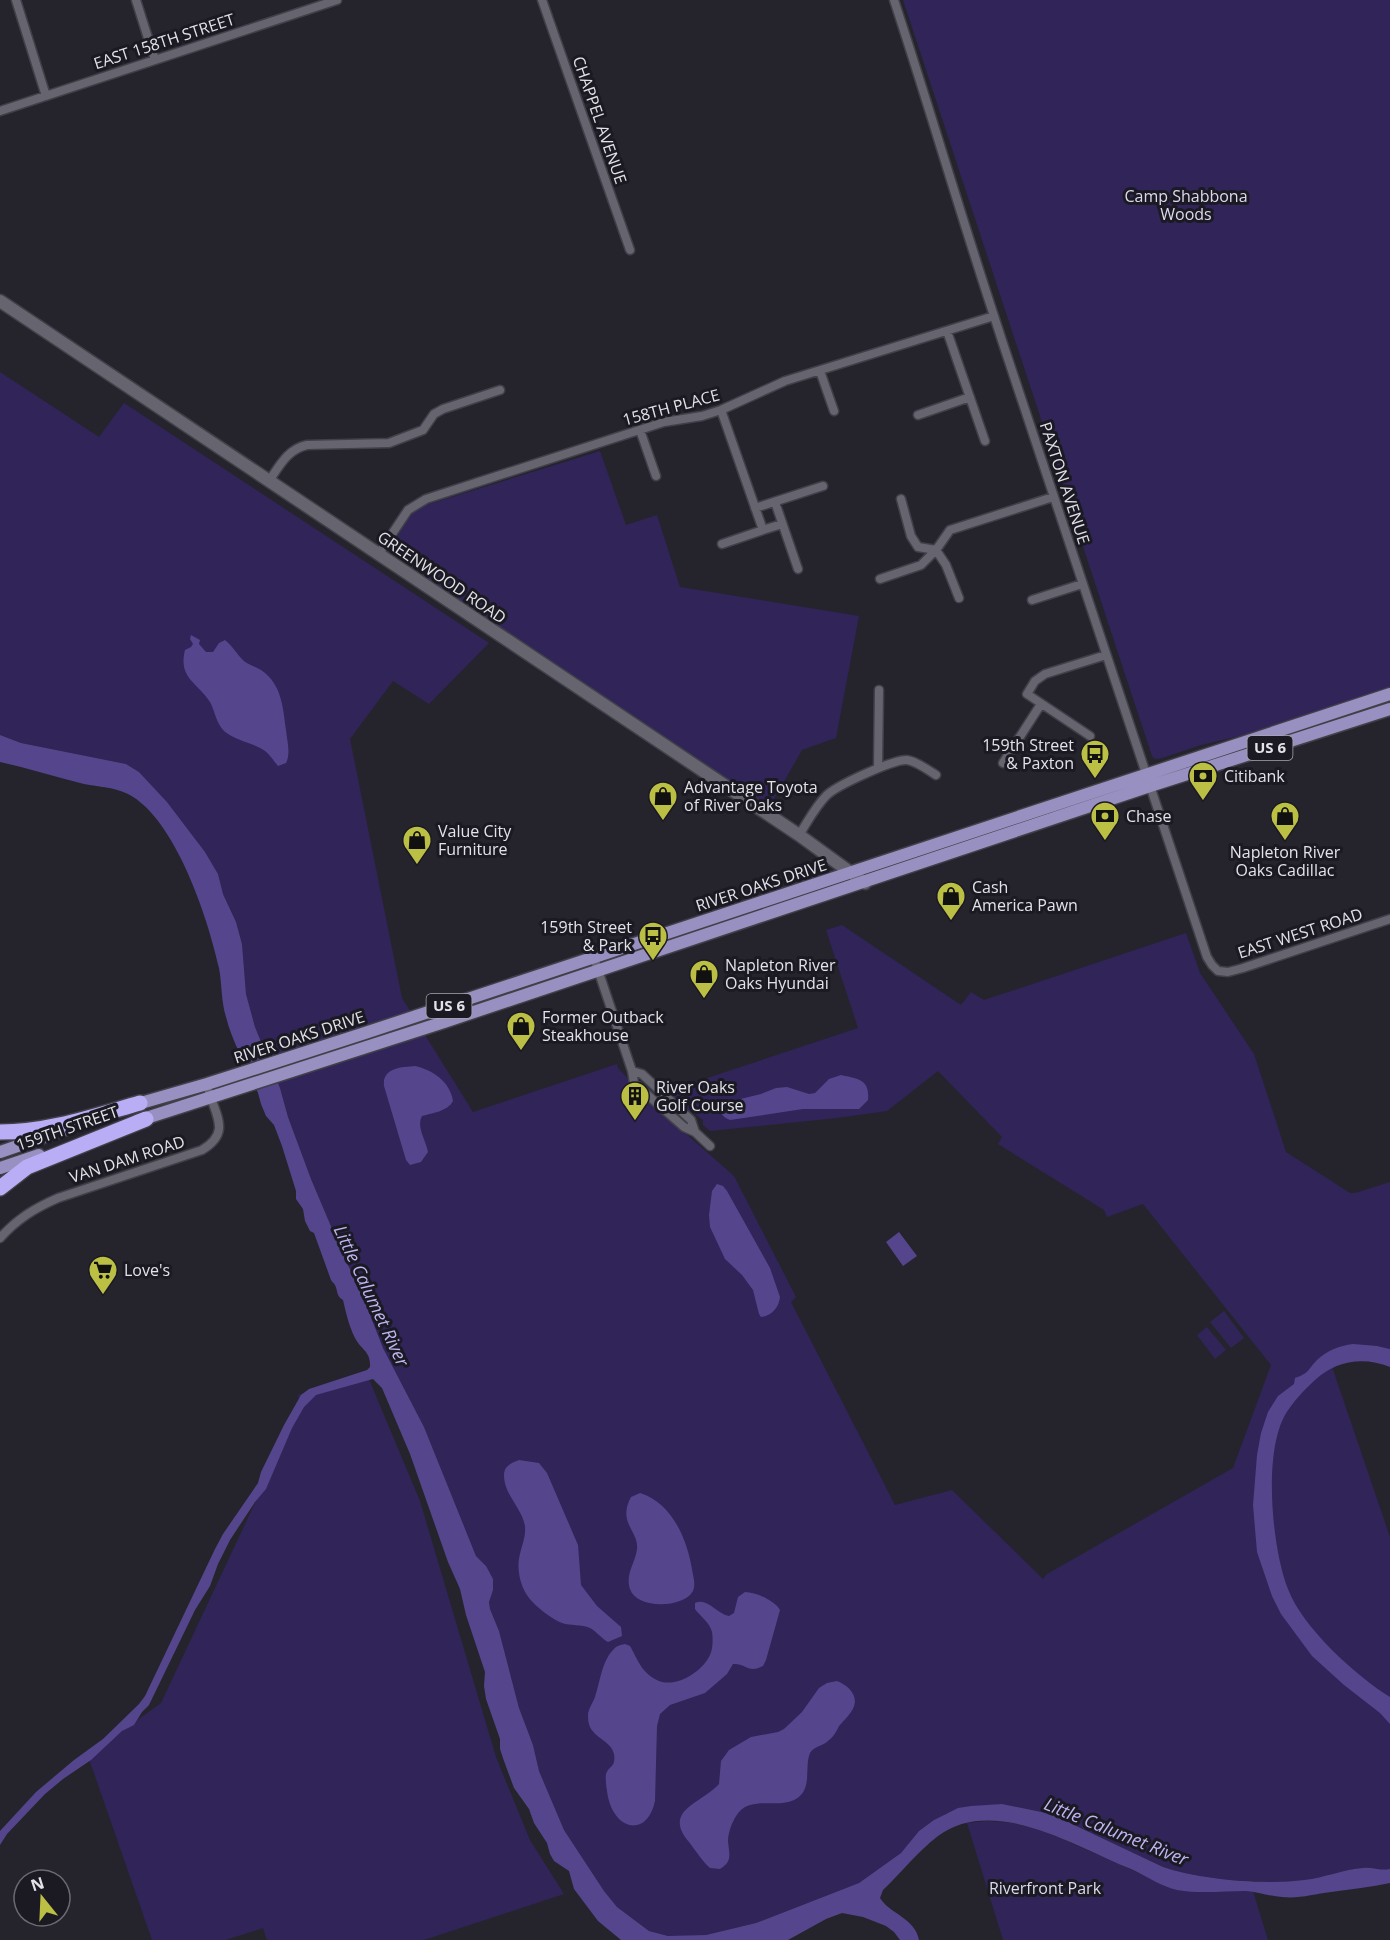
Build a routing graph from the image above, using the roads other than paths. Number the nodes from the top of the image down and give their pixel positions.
1 (16, 0) edge
2 (136, 0) edge
3 (337, 0) edge
4 (542, 0) edge
5 (894, 0) edge
6 (155, 60) junction
7 (46, 96) junction
8 (0, 111) edge
9 (630, 250) dead end
10 (0, 301) edge
11 (994, 316) junction
12 (947, 332) junction
13 (820, 370) junction
14 (500, 390) dead end
15 (969, 396) junction
16 (721, 410) junction
17 (834, 411) dead end
18 (918, 415) dead end
19 (640, 430) junction
20 (985, 441) dead end
21 (656, 476) dead end
22 (269, 481) junction
23 (823, 486) dead end
24 (1053, 497) junction
25 (901, 499) dead end
26 (775, 502) junction
27 (755, 508) junction
28 (783, 524) junction
29 (763, 530) junction
30 (722, 544) dead end
31 (936, 550) junction
32 (378, 555) junction
33 (798, 569) dead end
34 (880, 579) dead end
35 (1082, 584) junction
36 (959, 598) dead end
37 (1032, 600) dead end
38 (1106, 655) junction
39 (879, 690) dead end
40 (1390, 694) edge
41 (1041, 704) junction
42 (1390, 709) edge
43 (1090, 736) dead end
44 (1003, 763) dead end
45 (878, 768) junction
46 (1146, 774) junction
47 (936, 775) dead end
48 (1150, 786) junction
49 (799, 835) junction
50 (850, 873) junction
51 (865, 883) junction
52 (1390, 920) edge
53 (594, 958) junction
54 (598, 971) junction
55 (1218, 971) joint
56 (207, 1084) junction
57 (211, 1098) junction
58 (140, 1103) junction
59 (146, 1119) junction
60 (0, 1132) edge
61 (710, 1146) dead end
62 (0, 1152) edge
63 (0, 1168) edge
64 (0, 1188) edge
65 (0, 1238) edge

1 - 7 street
2 - 6 street
3 - 6 street, EAST 158TH STREET
4 - 9 street, CHAPPEL AVENUE
5 - 11 street, PAXTON AVENUE
6 - 7 street, EAST 158TH STREET
7 - 8 street, EAST 158TH STREET
10 - 22 street, GREENWOOD ROAD
11 - 12 street, 158TH PLACE
11 - 24 street, PAXTON AVENUE
12 - 13 street, 158TH PLACE
12 - 15 street
13 - 16 street, 158TH PLACE
13 - 17 street
14 - 22 street
15 - 18 street
15 - 20 street
16 - 19 street, 158TH PLACE
16 - 27 street
19 - 21 street
19 - 32 street, 158TH PLACE
22 - 32 street, GREENWOOD ROAD
23 - 26 street
24 - 31 street
24 - 35 street, PAXTON AVENUE
25 - 31 street
26 - 27 street
26 - 28 street
27 - 29 street
28 - 29 street
28 - 33 street
29 - 30 street
31 - 34 street
31 - 36 street
32 - 49 street, GREENWOOD ROAD
35 - 37 street
35 - 38 street, PAXTON AVENUE
38 - 41 street
38 - 46 street, PAXTON AVENUE
39 - 45 street
40 - 46 main road, RIVER OAKS DRIVE / US 6
41 - 43 street
41 - 44 street
42 - 48 main road, RIVER OAKS DRIVE / US 6
45 - 47 street
45 - 49 street
46 - 48 street, PAXTON AVENUE
46 - 50 main road, RIVER OAKS DRIVE / US 6
48 - 51 main road, RIVER OAKS DRIVE / US 6
48 - 55 street, PAXTON AVENUE
49 - 50 street, GREENWOOD ROAD
50 - 51 street, GREENWOOD ROAD
50 - 53 main road, RIVER OAKS DRIVE / US 6
51 - 54 main road, RIVER OAKS DRIVE / US 6
52 - 55 street, EAST WEST ROAD
53 - 54 street
53 - 56 main road, RIVER OAKS DRIVE / US 6
54 - 57 main road, RIVER OAKS DRIVE / US 6
54 - 61 street
56 - 57 street, VAN DAM ROAD
56 - 58 main road, RIVER OAKS DRIVE / US 6
57 - 59 main road, RIVER OAKS DRIVE / US 6
57 - 65 street, VAN DAM ROAD
58 - 60 highway
58 - 62 main road, 159TH STREET / US 6
59 - 63 main road, 159TH STREET / US 6
59 - 64 highway

